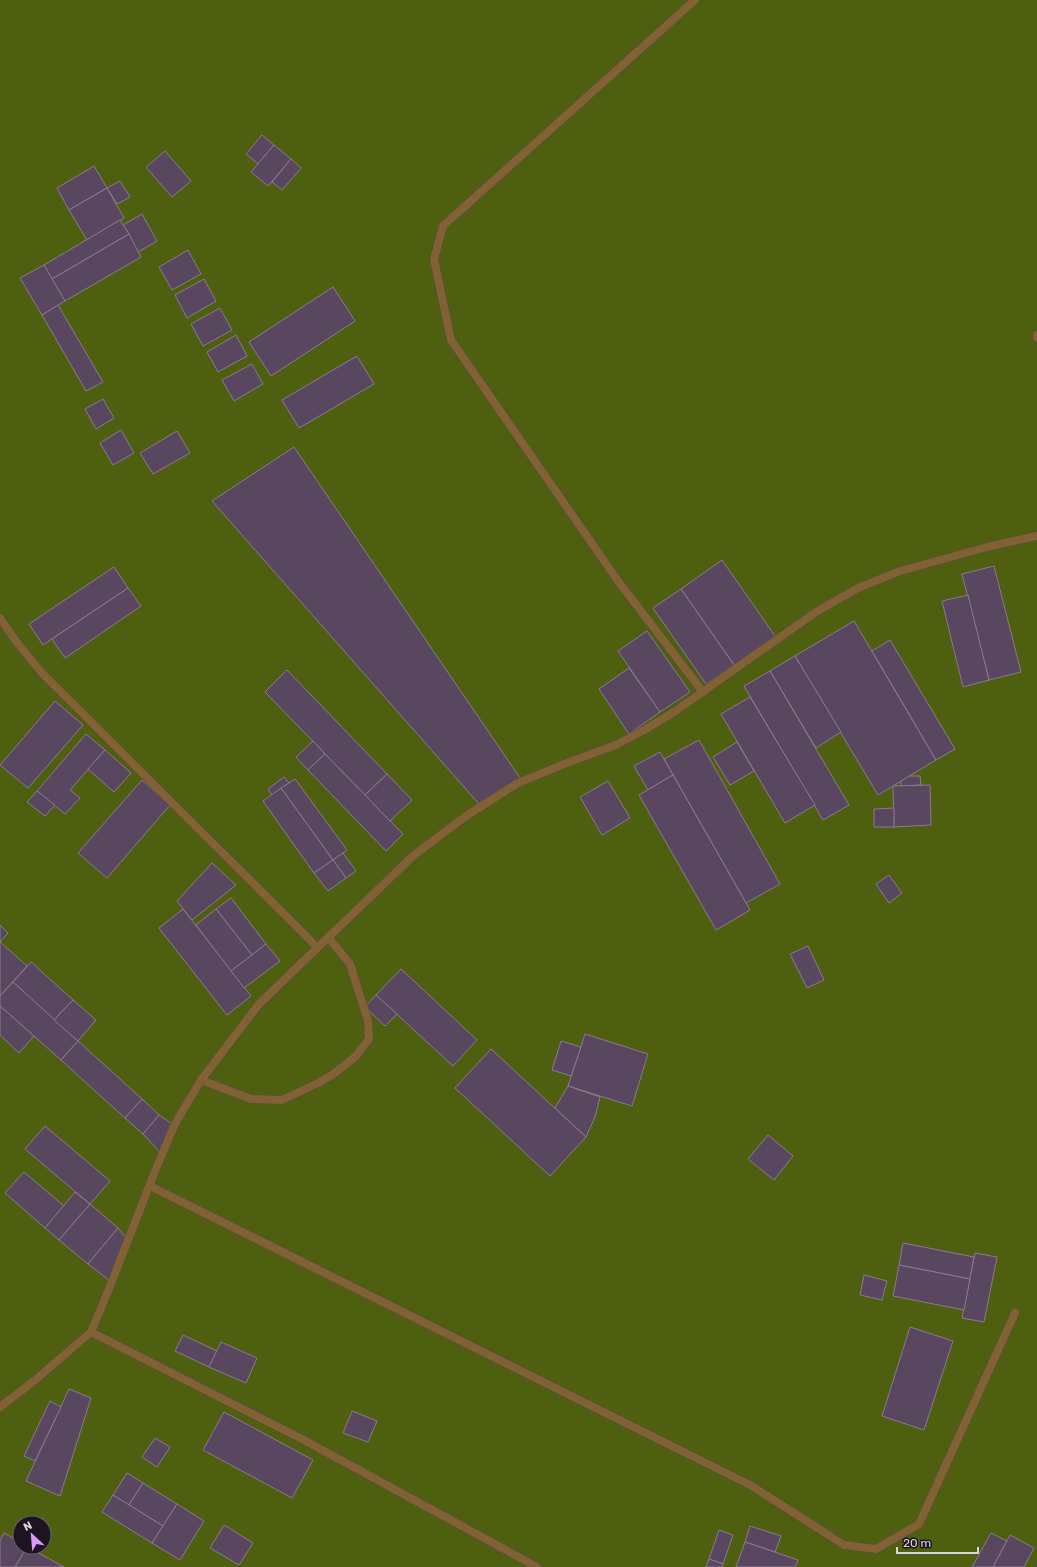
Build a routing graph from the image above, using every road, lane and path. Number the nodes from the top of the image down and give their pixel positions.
1 (695, 0) edge
2 (1037, 536) edge
3 (0, 618) edge
4 (703, 692) junction
5 (328, 937) junction
6 (317, 948) junction
7 (201, 1080) junction
8 (150, 1186) junction
9 (1015, 1313) dead end
10 (90, 1332) junction
11 (0, 1407) edge
12 (537, 1567) edge

1 - 4 street
2 - 4 street
3 - 6 street
4 - 5 street
5 - 6 street
5 - 7 street
6 - 7 street
7 - 8 street
8 - 9 street
8 - 10 street
10 - 11 street
10 - 12 street

